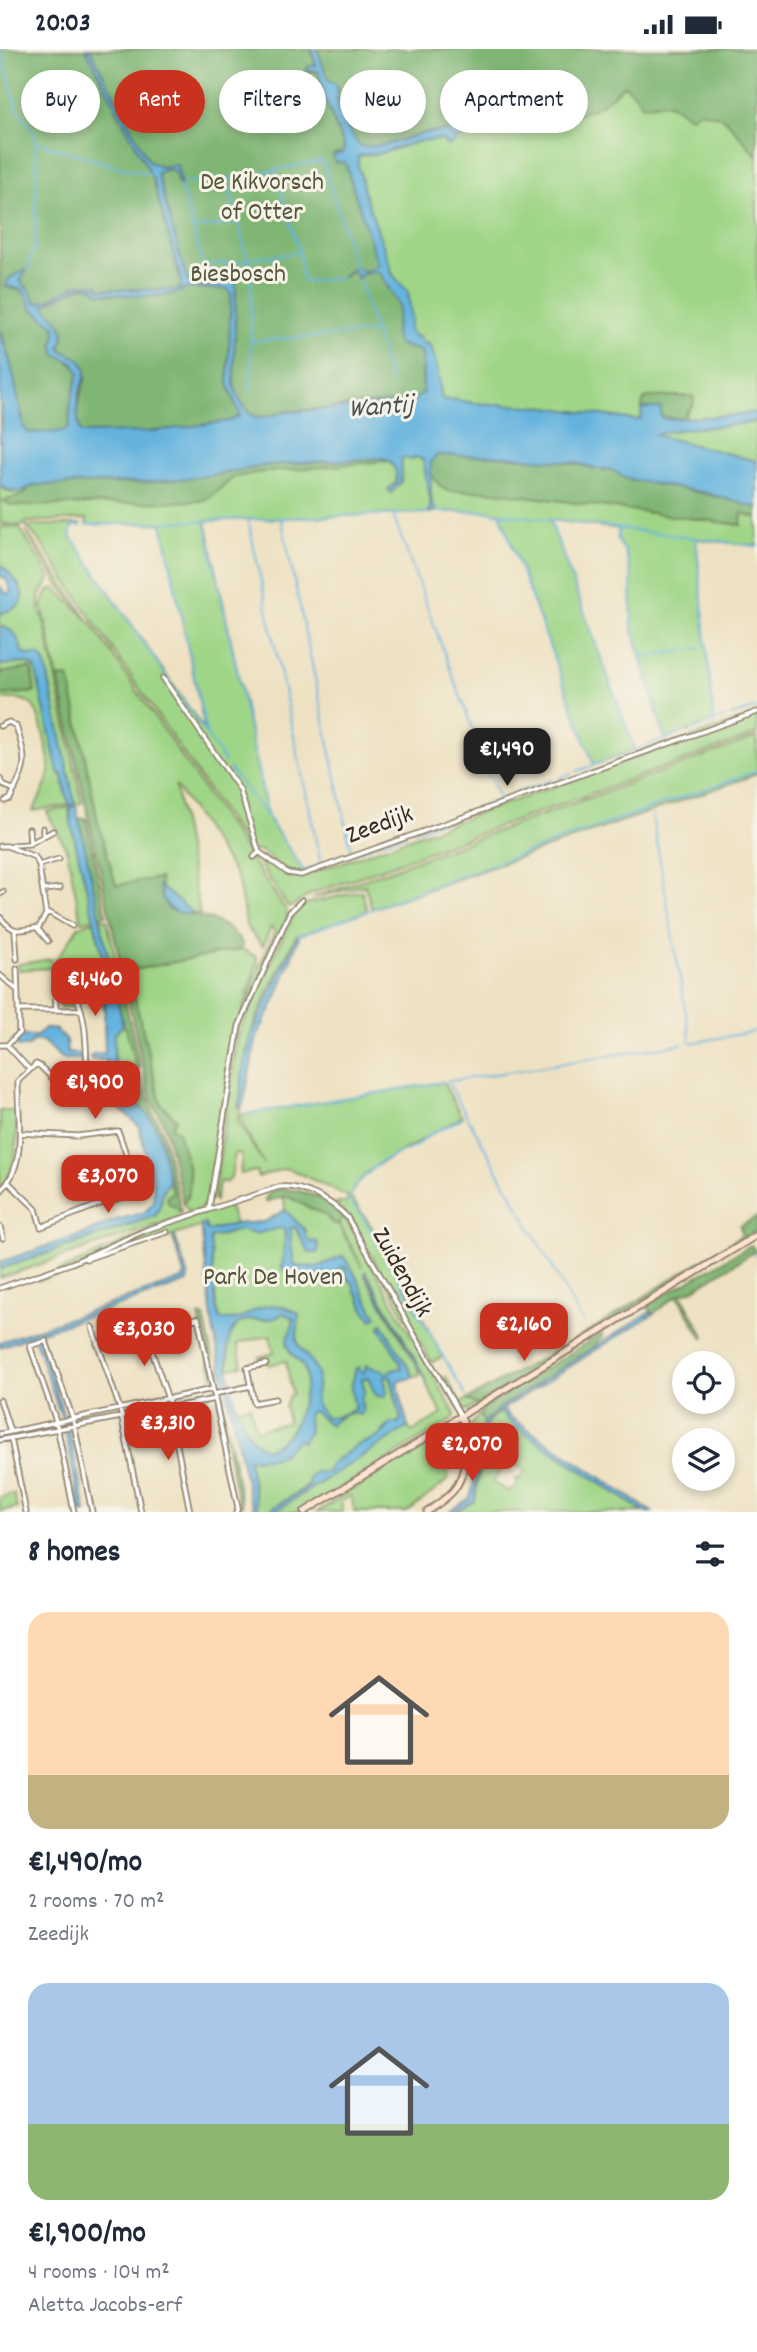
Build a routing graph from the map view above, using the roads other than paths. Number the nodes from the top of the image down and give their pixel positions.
1 (163, 678) dead end
2 (757, 712) edge
3 (0, 726) edge
4 (0, 779) edge
5 (15, 790) junction
6 (5, 801) dead end
7 (43, 828) dead end
8 (29, 829) dead end
9 (53, 831) dead end
10 (43, 836) junction
11 (30, 843) junction
12 (0, 846) edge
13 (12, 848) junction
14 (259, 852) junction
15 (254, 857) dead end
16 (59, 859) dead end
17 (39, 865) junction
18 (60, 888) dead end
19 (44, 890) junction
20 (302, 900) dead end
21 (46, 914) junction
22 (0, 917) edge
23 (72, 926) dead end
24 (37, 928) junction
25 (15, 931) junction
26 (48, 941) dead end
27 (17, 959) dead end
28 (17, 969) dead end
29 (0, 975) edge
30 (17, 990) junction
31 (56, 1009) junction
32 (18, 1010) junction
33 (80, 1010) junction
34 (0, 1045) edge
35 (7, 1045) junction
36 (30, 1070) junction
37 (87, 1088) junction
38 (98, 1089) dead end
39 (19, 1133) junction
40 (130, 1165) junction
41 (78, 1175) dead end
42 (94, 1175) junction
43 (9, 1183) junction
44 (0, 1192) edge
45 (100, 1204) junction
46 (209, 1208) junction
47 (0, 1227) edge
48 (167, 1232) dead end
49 (757, 1234) edge
50 (4, 1238) dead end
51 (72, 1263) junction
52 (0, 1289) edge
53 (92, 1327) dead end
54 (144, 1328) junction
55 (97, 1344) junction
56 (266, 1364) dead end
57 (250, 1386) junction
58 (214, 1394) junction
59 (168, 1399) junction
60 (275, 1399) dead end
61 (0, 1400) edge
62 (169, 1407) junction
63 (120, 1409) junction
64 (461, 1417) junction
65 (122, 1418) junction
66 (73, 1419) junction
67 (56, 1421) junction
68 (75, 1427) junction
69 (58, 1430) junction
70 (10, 1431) junction
71 (0, 1434) edge
72 (11, 1438) junction
73 (0, 1440) edge
74 (26, 1512) edge
75 (74, 1512) edge
76 (92, 1512) edge
77 (141, 1512) edge
78 (190, 1512) edge
79 (236, 1512) edge
80 (304, 1512) edge
81 (427, 1512) edge

1 - 14 street
2 - 14 street, Zeedijk
3 - 5 street
4 - 5 street
5 - 6 street
7 - 10 street
8 - 11 street
9 - 10 street
10 - 11 street
11 - 13 street
12 - 13 street
13 - 17 street
14 - 15 street
16 - 17 street
17 - 19 street
18 - 19 street
19 - 21 street
20 - 46 street
21 - 23 street
21 - 24 street
22 - 25 street
24 - 25 street
24 - 26 street
25 - 27 street
28 - 30 street
29 - 30 street
30 - 32 street
31 - 32 street
31 - 33 street
31 - 33 street
32 - 35 street
33 - 37 street
34 - 35 street
35 - 36 street
36 - 37 street
36 - 39 street
37 - 38 street
39 - 40 street
39 - 43 street
40 - 42 street
40 - 45 street
41 - 42 street
42 - 45 street
43 - 44 street
43 - 45 street
46 - 51 street, Zuidendijk
46 - 64 street, Zuidendijk
47 - 50 street
48 - 51 street
49 - 64 main road
51 - 52 street
53 - 55 street
54 - 55 street
54 - 58 street
54 - 59 street
55 - 63 street
56 - 57 street
57 - 58 street
57 - 60 street
58 - 59 street
58 - 62 street
58 - 79 street
59 - 62 street
59 - 63 street
61 - 70 street
62 - 65 street
62 - 78 street
63 - 65 street
63 - 66 street
64 - 80 main road
64 - 81 main road, Zuidendijk
65 - 68 street
65 - 77 street
66 - 67 street
66 - 67 street
66 - 68 street
67 - 69 street
67 - 70 street
68 - 69 street
68 - 76 street
69 - 72 street
69 - 75 street
70 - 71 street
70 - 72 street
72 - 73 street
72 - 74 street

